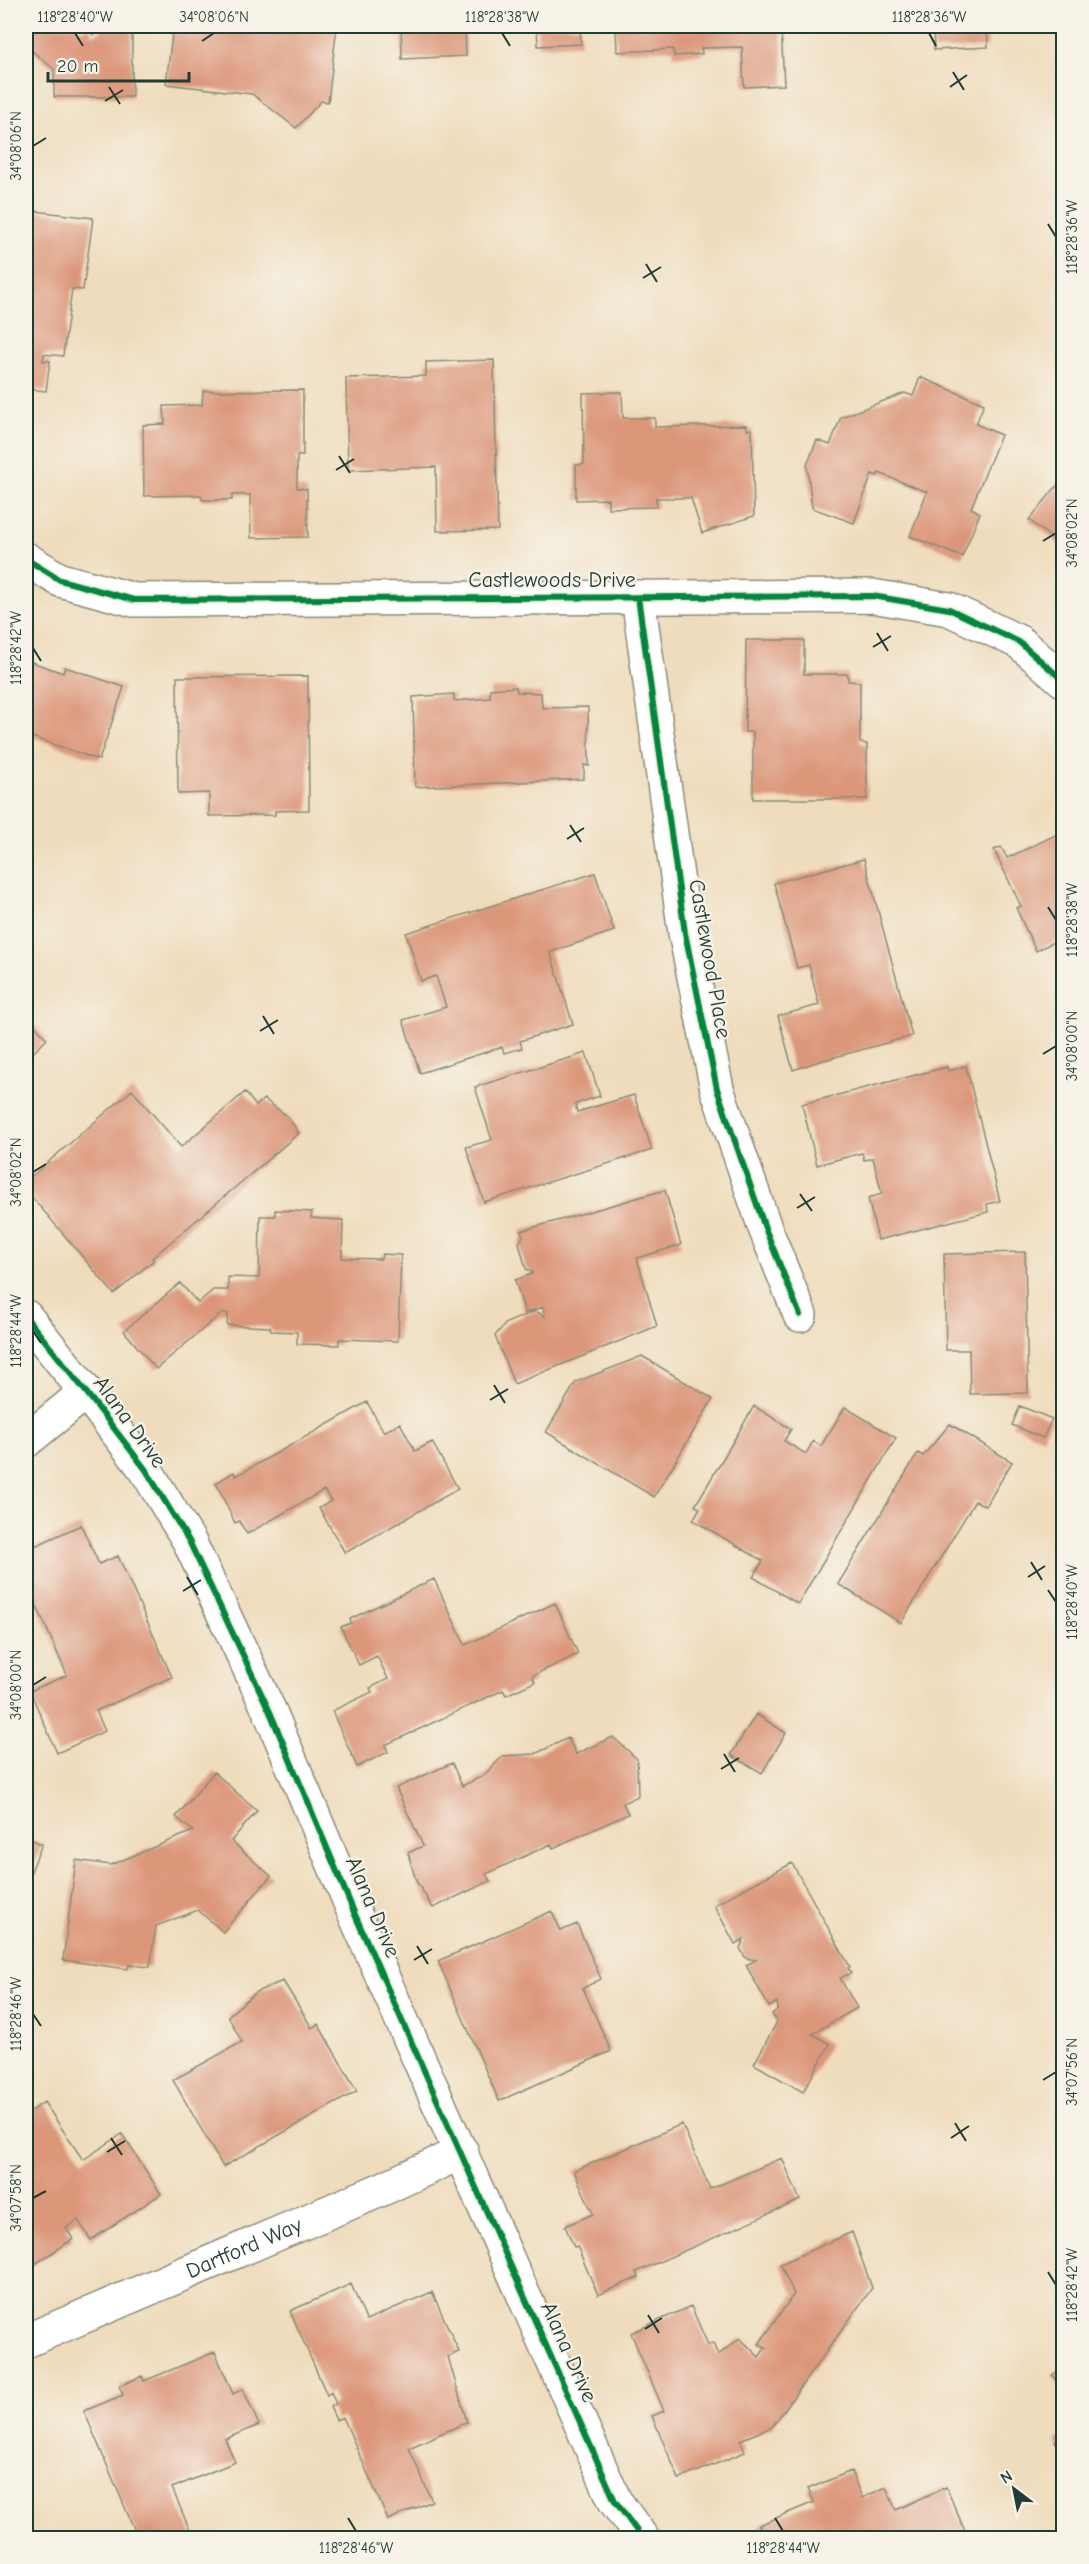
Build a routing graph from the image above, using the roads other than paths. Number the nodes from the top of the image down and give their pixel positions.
1 (26, 559) edge
2 (638, 597) junction
3 (1064, 681) edge
4 (800, 1315) dead end
5 (26, 1317) edge
6 (86, 1392) junction
7 (26, 1441) edge
8 (462, 2152) junction
9 (26, 2341) edge
10 (642, 2538) edge

1 - 2 street, Castlewoods Drive
2 - 3 street, Castlewoods Drive
2 - 4 street, Castlewood Place
5 - 6 street, Alana Drive
6 - 7 street
6 - 8 street, Alana Drive
8 - 9 street, Dartford Way
8 - 10 street, Alana Drive

